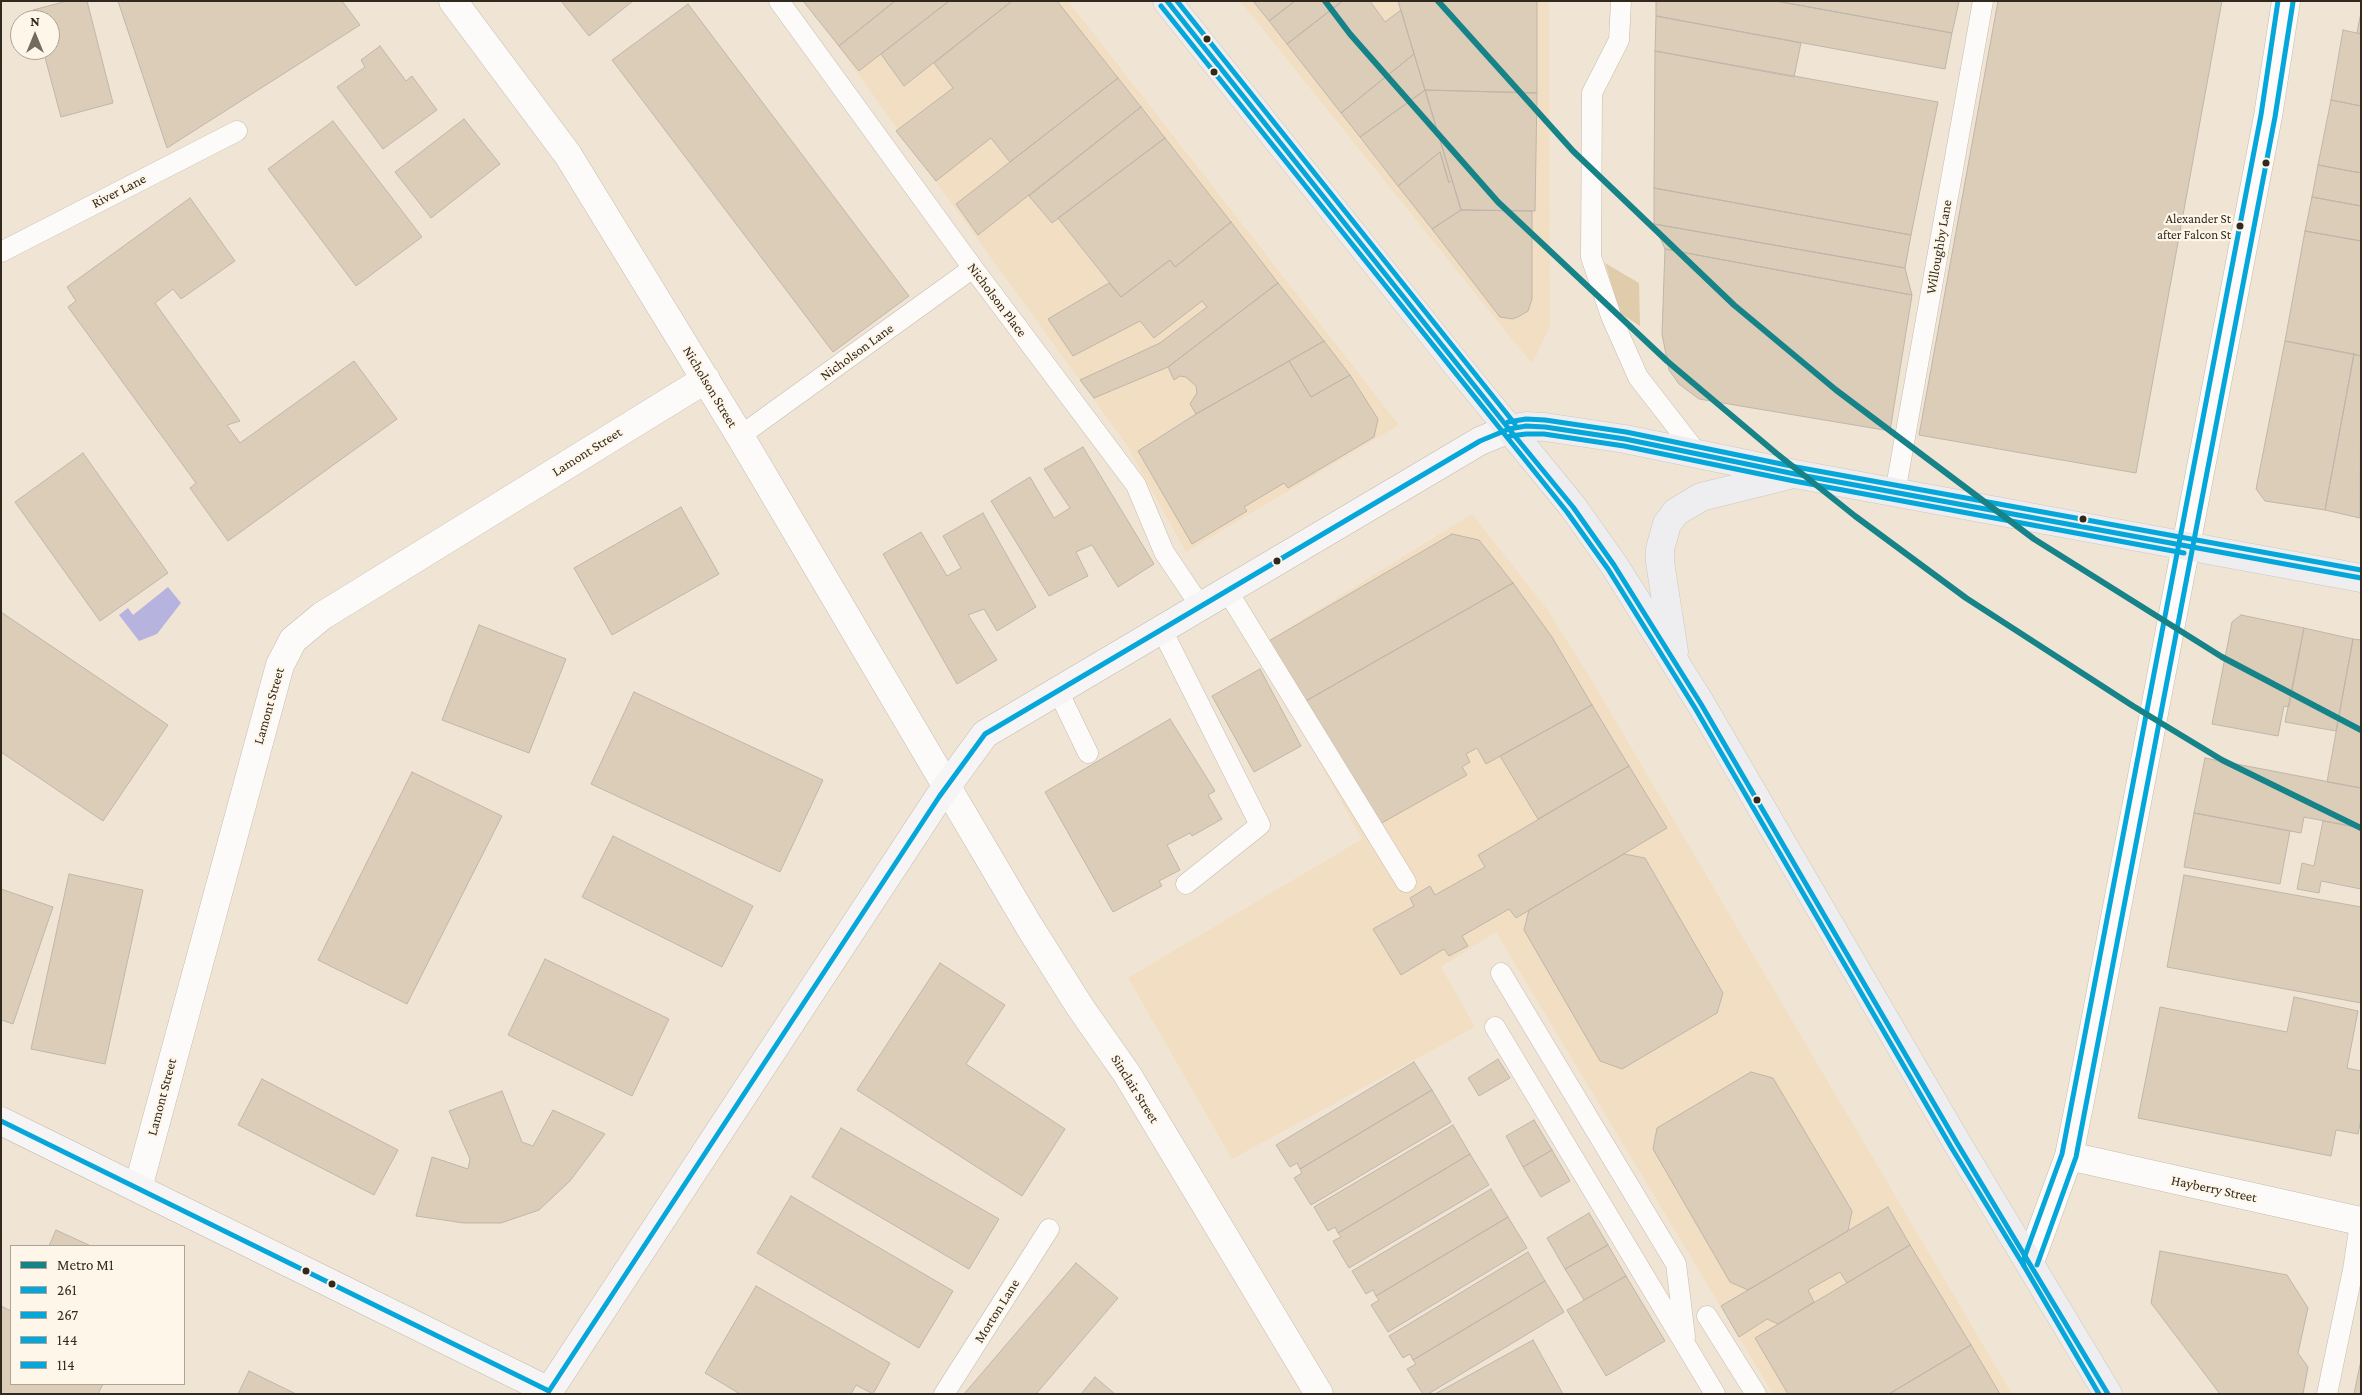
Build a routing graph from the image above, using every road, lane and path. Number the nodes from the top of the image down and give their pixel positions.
1 (453, 1) edge
2 (779, 1) edge
3 (1167, 1) edge
4 (1621, 1) edge
5 (1982, 1) edge
6 (2286, 1) edge
7 (237, 130) dead end
8 (1, 252) edge
9 (973, 268) junction
10 (706, 379) junction
11 (1509, 429) junction
12 (740, 436) junction
13 (1697, 453) junction
14 (1795, 474) junction
15 (1895, 492) junction
16 (2185, 546) junction
17 (2361, 578) edge
18 (1228, 592) junction
19 (1201, 608) junction
20 (1162, 630) junction
21 (1676, 663) junction
22 (1058, 691) junction
23 (1088, 753) dead end
24 (947, 786) junction
25 (1406, 882) dead end
26 (1186, 884) dead end
27 (1501, 974) dead end
28 (1495, 1027) dead end
29 (1, 1121) edge
30 (2069, 1156) junction
31 (138, 1188) junction
32 (2360, 1219) edge
33 (1049, 1229) dead end
34 (2030, 1262) junction
35 (1707, 1316) dead end
36 (1685, 1344) junction
37 (549, 1393) edge
38 (944, 1394) edge
39 (1319, 1394) edge
40 (1715, 1394) edge
41 (1756, 1394) edge
42 (2108, 1394) edge
43 (2327, 1394) edge

1 - 10 street, Nicholson Street
2 - 9 lane, Nicholson Place
3 - 11 main road
4 - 13 lane
5 - 15 lane, Willoughby Lane
6 - 16 street
7 - 8 lane, River Lane
9 - 12 lane, Nicholson Lane
9 - 19 lane, Nicholson Place
10 - 12 street, Nicholson Street
10 - 31 street, Lamont Street
11 - 13 main road
11 - 18 main road
11 - 21 main road
12 - 24 street, Nicholson Street
13 - 14 main road
14 - 15 main road
14 - 21 main road
15 - 16 main road
16 - 17 main road
16 - 30 street
18 - 19 main road
18 - 25 lane
19 - 20 main road
20 - 22 main road
20 - 26 lane
21 - 34 main road
22 - 23 lane
22 - 24 main road
24 - 37 main road
24 - 39 street, Sinclair Street
27 - 36 lane
28 - 36 lane
29 - 31 main road
30 - 32 street, Hayberry Street
30 - 34 street
31 - 37 main road
32 - 43 lane
33 - 38 lane, Morton Lane
34 - 42 main road
35 - 41 lane
36 - 40 lane

